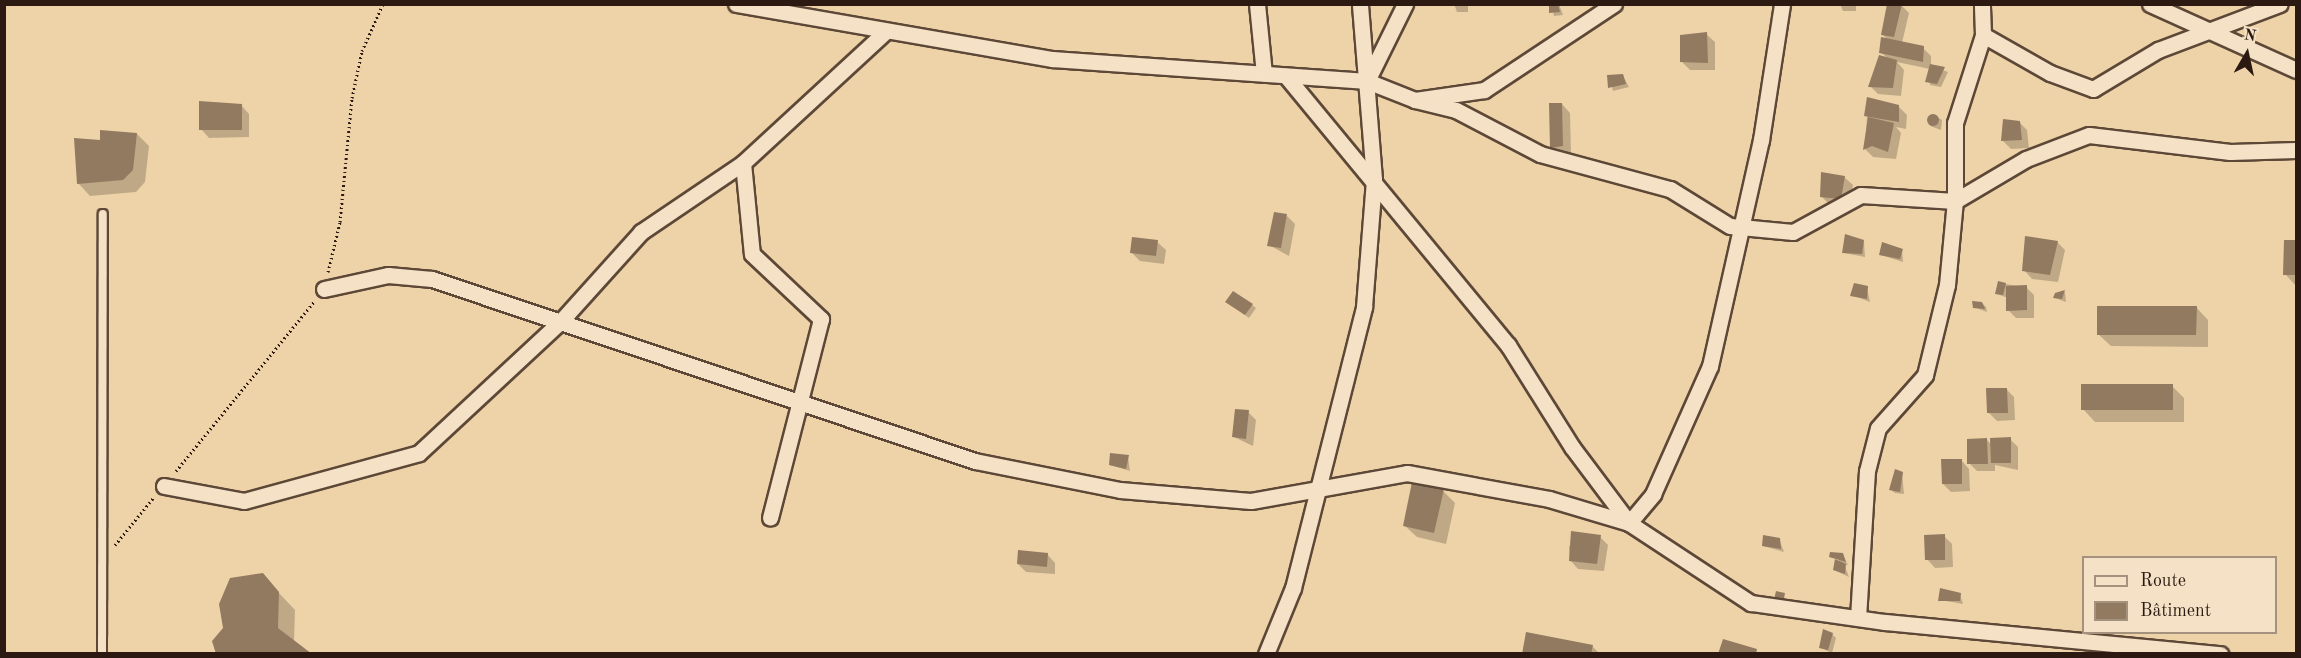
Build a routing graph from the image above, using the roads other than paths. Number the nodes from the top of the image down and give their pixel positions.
1 (736, 4) edge
2 (1257, 4) edge
3 (1360, 4) edge
4 (1405, 4) edge
5 (1782, 4) edge
6 (1982, 4) edge
7 (2150, 4) edge
8 (2280, 4) edge
9 (1607, 7) edge
10 (2204, 31) junction
11 (884, 33) junction
12 (1983, 35) junction
13 (2296, 70) edge
14 (1264, 74) junction
15 (1286, 76) junction
16 (1367, 81) junction
17 (1415, 100) junction
18 (2296, 150) edge
19 (743, 163) junction
20 (1374, 179) junction
21 (1955, 201) junction
22 (103, 214) dead end
23 (1739, 227) junction
24 (324, 289) road end
25 (561, 321) junction
26 (798, 402) junction
27 (164, 486) road end
28 (1319, 489) junction
29 (770, 518) dead end
30 (1629, 523) junction
31 (1858, 618) junction
32 (102, 654) edge
33 (1266, 654) edge
34 (2220, 654) edge

1 - 11 street
2 - 14 street
3 - 16 street
4 - 16 street
5 - 23 street
6 - 12 street
7 - 10 street
8 - 10 street
9 - 17 street
10 - 12 street
10 - 13 street
11 - 14 street
11 - 19 street
12 - 21 street
14 - 15 street
15 - 16 street
15 - 20 street
16 - 17 street
16 - 20 street
17 - 23 street
18 - 21 street
19 - 25 street
19 - 26 street
20 - 28 street
20 - 30 street
21 - 23 street
21 - 31 street
22 - 32 lane
23 - 30 street
24 - 25 street
25 - 26 street
25 - 27 street
26 - 28 street
26 - 29 street
28 - 30 street
28 - 33 street
30 - 31 street
31 - 34 street

